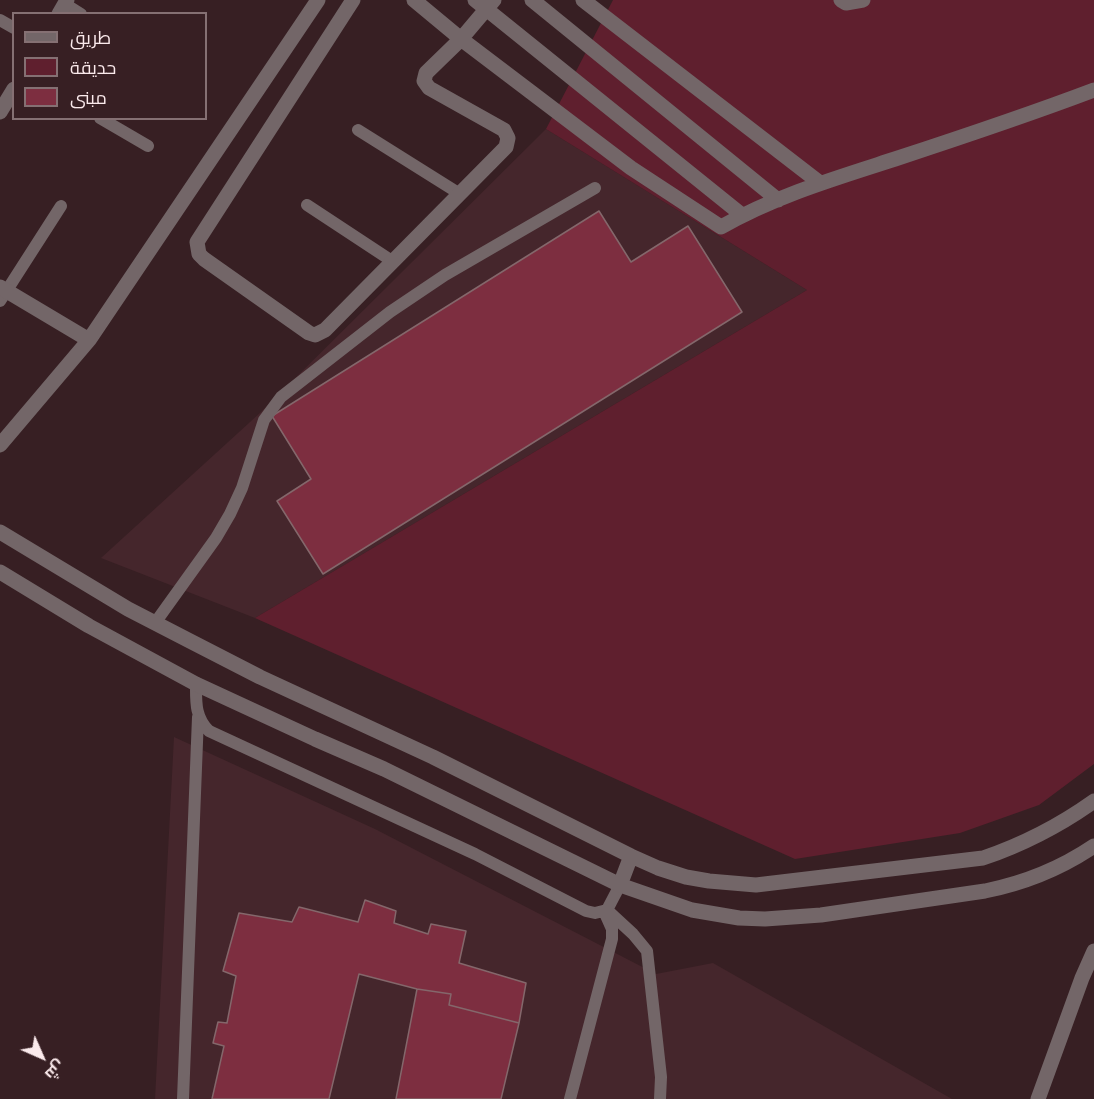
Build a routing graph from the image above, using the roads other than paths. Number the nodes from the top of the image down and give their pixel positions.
1 (318, 0) edge
2 (353, 0) edge
3 (414, 0) edge
4 (532, 0) edge
5 (583, 0) edge
6 (841, 0) edge
7 (863, 0) edge
8 (485, 3) edge
9 (461, 39) junction
10 (1094, 90) edge
11 (12, 92) edge
12 (1, 107) edge
13 (103, 120) edge
14 (358, 130) dead end
15 (148, 146) dead end
16 (820, 183) junction
17 (595, 188) dead end
18 (460, 194) junction
19 (778, 200) junction
20 (307, 205) dead end
21 (61, 206) dead end
22 (742, 215) junction
23 (392, 261) junction
24 (2, 293) edge
25 (89, 340) junction
26 (0, 445) edge
27 (0, 532) edge
28 (0, 572) edge
29 (154, 623) junction
30 (196, 684) junction
31 (198, 716) junction
32 (1094, 801) edge
33 (1094, 846) edge
34 (631, 856) junction
35 (620, 885) junction
36 (605, 911) junction
37 (1094, 951) edge
38 (183, 1099) edge
39 (570, 1099) edge
40 (660, 1099) edge
41 (1038, 1099) edge

1 - 25 street
2 - 23 street
3 - 9 street
4 - 19 street
5 - 16 street
6 - 7 street
8 - 9 street
8 - 22 street
9 - 18 street
9 - 22 street
10 - 16 street
11 - 12 street
13 - 15 lane
14 - 18 lane
16 - 19 street
17 - 29 lane
18 - 23 street
19 - 22 street
20 - 23 lane
21 - 24 lane
24 - 25 street
25 - 26 street
27 - 29 street
28 - 30 street
29 - 34 street
30 - 31 lane
30 - 35 street
31 - 36 lane
31 - 38 lane
32 - 34 street
33 - 35 street
34 - 35 street
35 - 36 lane
36 - 39 lane
36 - 40 lane
37 - 41 street

